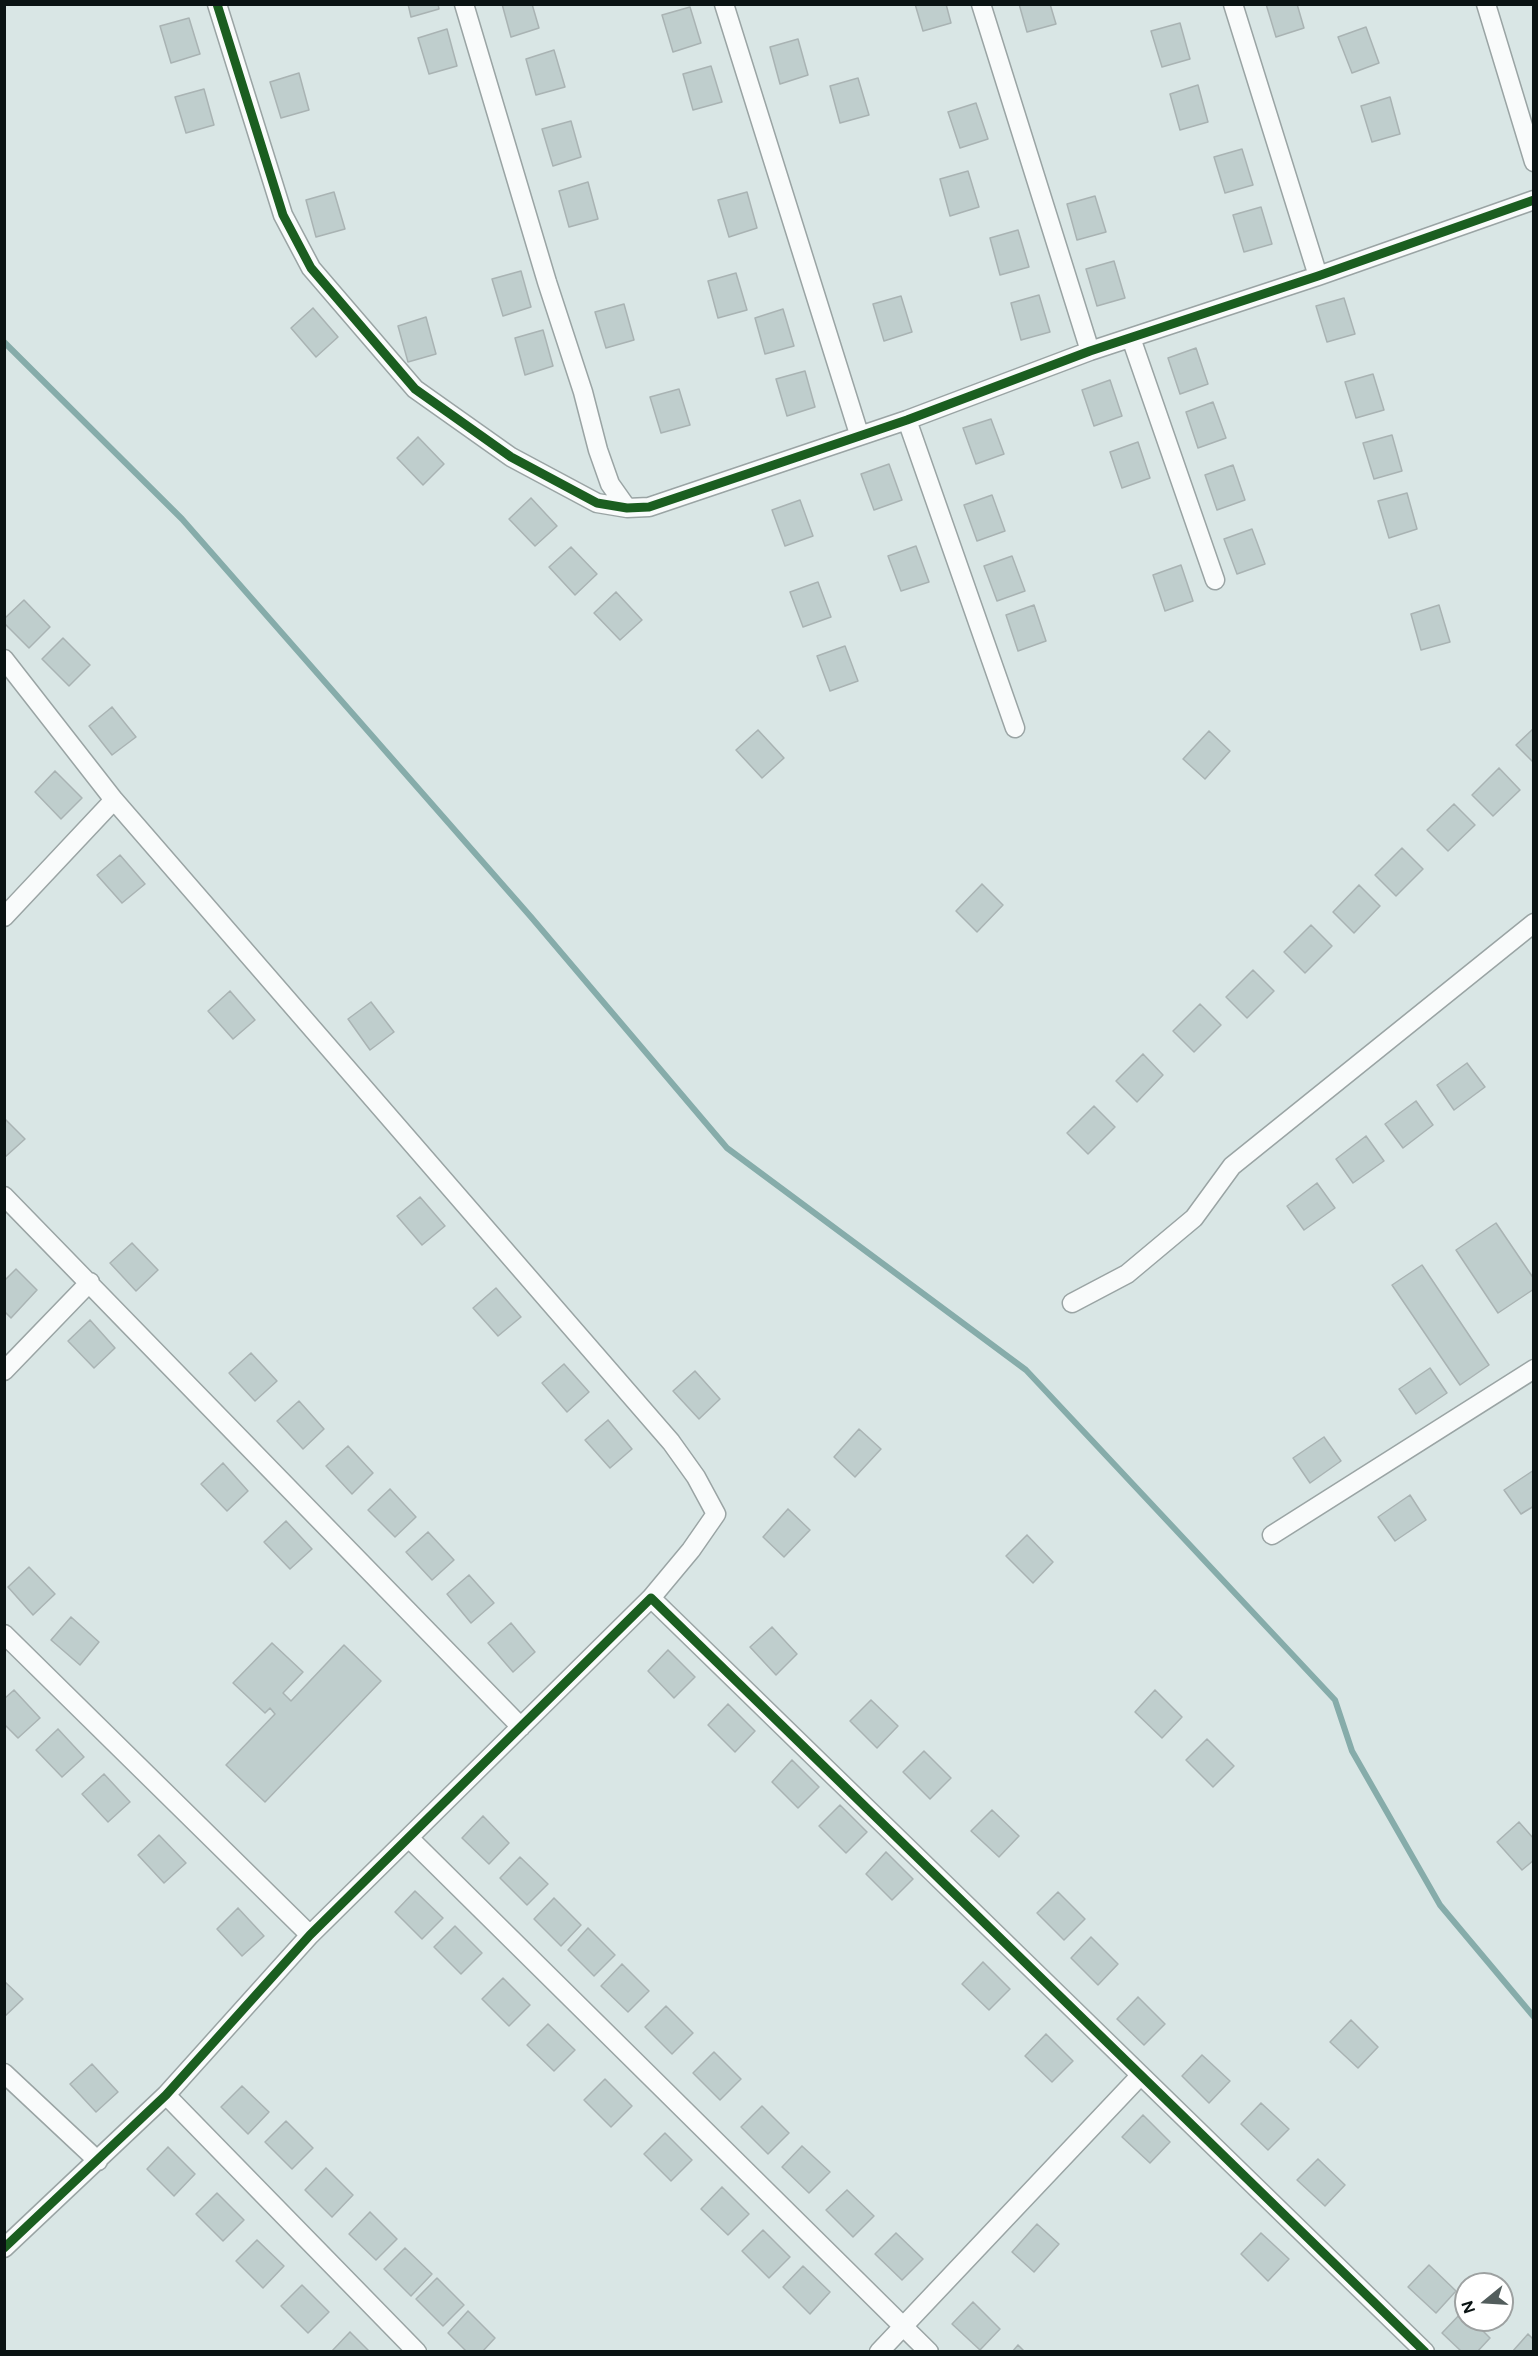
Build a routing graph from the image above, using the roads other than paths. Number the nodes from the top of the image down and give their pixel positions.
1 (217, 4) edge
2 (464, 4) edge
3 (724, 4) edge
4 (981, 4) edge
5 (1233, 4) edge
6 (1486, 4) edge
7 (1533, 162) edge
8 (1533, 200) edge
9 (1318, 276) junction
10 (1131, 338) junction
11 (1089, 351) junction
12 (907, 420) junction
13 (859, 434) junction
14 (627, 508) junction
15 (1215, 580) dead end
16 (4, 659) edge
17 (1015, 728) dead end
18 (114, 800) junction
19 (4, 917) edge
20 (1533, 923) edge
21 (4, 1196) edge
22 (90, 1282) junction
23 (1072, 1303) dead end
24 (1533, 1369) edge
25 (4, 1371) edge
26 (1272, 1535) dead end
27 (651, 1598) junction
28 (4, 1634) edge
29 (521, 1727) junction
30 (409, 1838) junction
31 (310, 1935) junction
32 (4, 2073) edge
33 (1140, 2076) junction
34 (166, 2095) junction
35 (98, 2161) junction
36 (4, 2248) edge
37 (903, 2327) junction
38 (417, 2352) edge
39 (879, 2352) edge
40 (929, 2352) edge
41 (1425, 2352) edge

1 - 14 street
2 - 14 street
3 - 13 street
4 - 11 street
5 - 9 street
6 - 7 street
8 - 9 street
9 - 10 street
10 - 11 street
10 - 15 street
11 - 12 street
12 - 13 street
12 - 17 street
13 - 14 street
16 - 18 street
18 - 19 street
18 - 27 street
20 - 23 street
21 - 22 street
22 - 25 street
22 - 29 street
24 - 26 street
27 - 29 street
27 - 33 street
28 - 31 street
29 - 30 street
30 - 31 street
30 - 37 street
31 - 34 street
32 - 35 street
33 - 37 street
33 - 41 street
34 - 35 street
34 - 38 street
35 - 36 street
37 - 39 street
37 - 40 street

